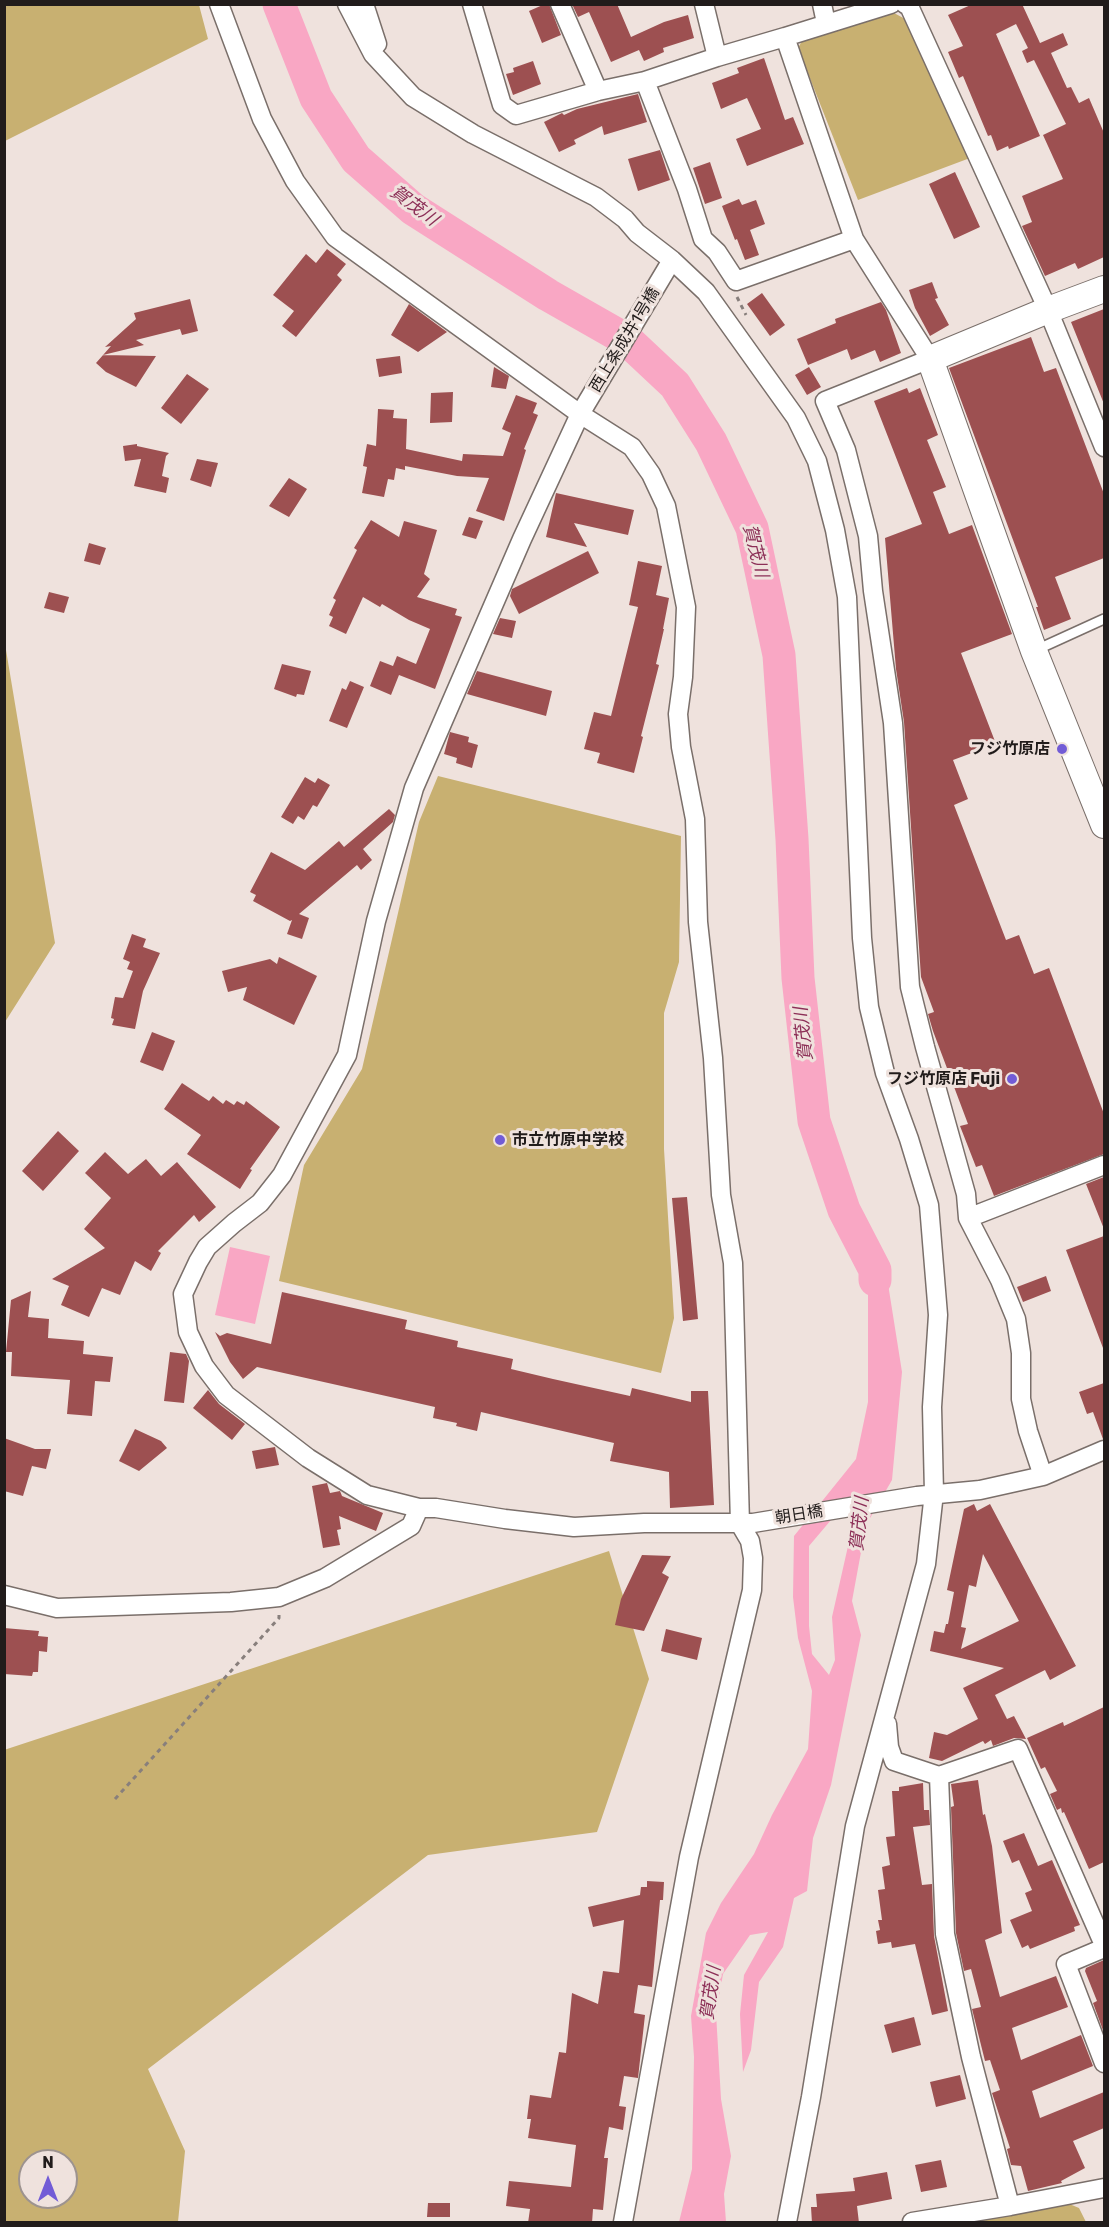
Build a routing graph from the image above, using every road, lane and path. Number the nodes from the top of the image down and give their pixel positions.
1 (219, 4) edge
2 (347, 4) edge
3 (364, 4) edge
4 (472, 4) edge
5 (560, 4) edge
6 (704, 4) edge
7 (822, 4) edge
8 (891, 4) edge
9 (905, 4) edge
10 (826, 23) junction
11 (785, 37) junction
12 (373, 54) junction
13 (717, 57) junction
14 (645, 81) junction
15 (598, 91) junction
16 (854, 238) junction
17 (672, 260) junction
18 (1104, 290) edge
19 (1048, 310) junction
20 (930, 359) junction
21 (583, 408) junction
22 (1104, 447) edge
23 (1104, 619) edge
24 (1034, 651) junction
25 (1104, 825) edge
26 (1104, 1165) edge
27 (968, 1218) junction
28 (1104, 1450) edge
29 (1043, 1476) junction
30 (925, 1495) junction
31 (419, 1508) junction
32 (746, 1523) junction
33 (4, 1595) edge
34 (279, 1618) dead end
35 (886, 1712) junction
36 (939, 1776) junction
37 (115, 1799) dead end
38 (1104, 1946) edge
39 (1104, 2063) edge
40 (1104, 2188) edge
41 (1010, 2206) junction
42 (623, 2223) edge
43 (787, 2223) edge
44 (912, 2223) edge

1 - 21 street
2 - 12 street
3 - 12 street
4 - 15 street
5 - 15 street
6 - 13 street
7 - 10 street
8 - 10 street
9 - 19 street
10 - 11 street
11 - 13 street
11 - 16 street
12 - 17 street
13 - 14 street
14 - 15 street
14 - 16 street
16 - 20 street
17 - 21 street, 西上条成井1号橋
17 - 30 street
18 - 19 street
19 - 20 street
19 - 22 street
20 - 24 street
20 - 27 street
21 - 31 street, 西上条成井1号橋
21 - 32 street
23 - 24 lane
24 - 25 street
26 - 27 street
27 - 29 street
28 - 29 street, 朝日橋
29 - 30 street, 朝日橋
30 - 32 street, 朝日橋
30 - 35 street
31 - 32 street, 朝日橋
31 - 33 street
32 - 42 street
34 - 37 path
35 - 36 street
35 - 43 street
36 - 38 street
36 - 41 street
38 - 39 street
40 - 41 street
41 - 44 street

